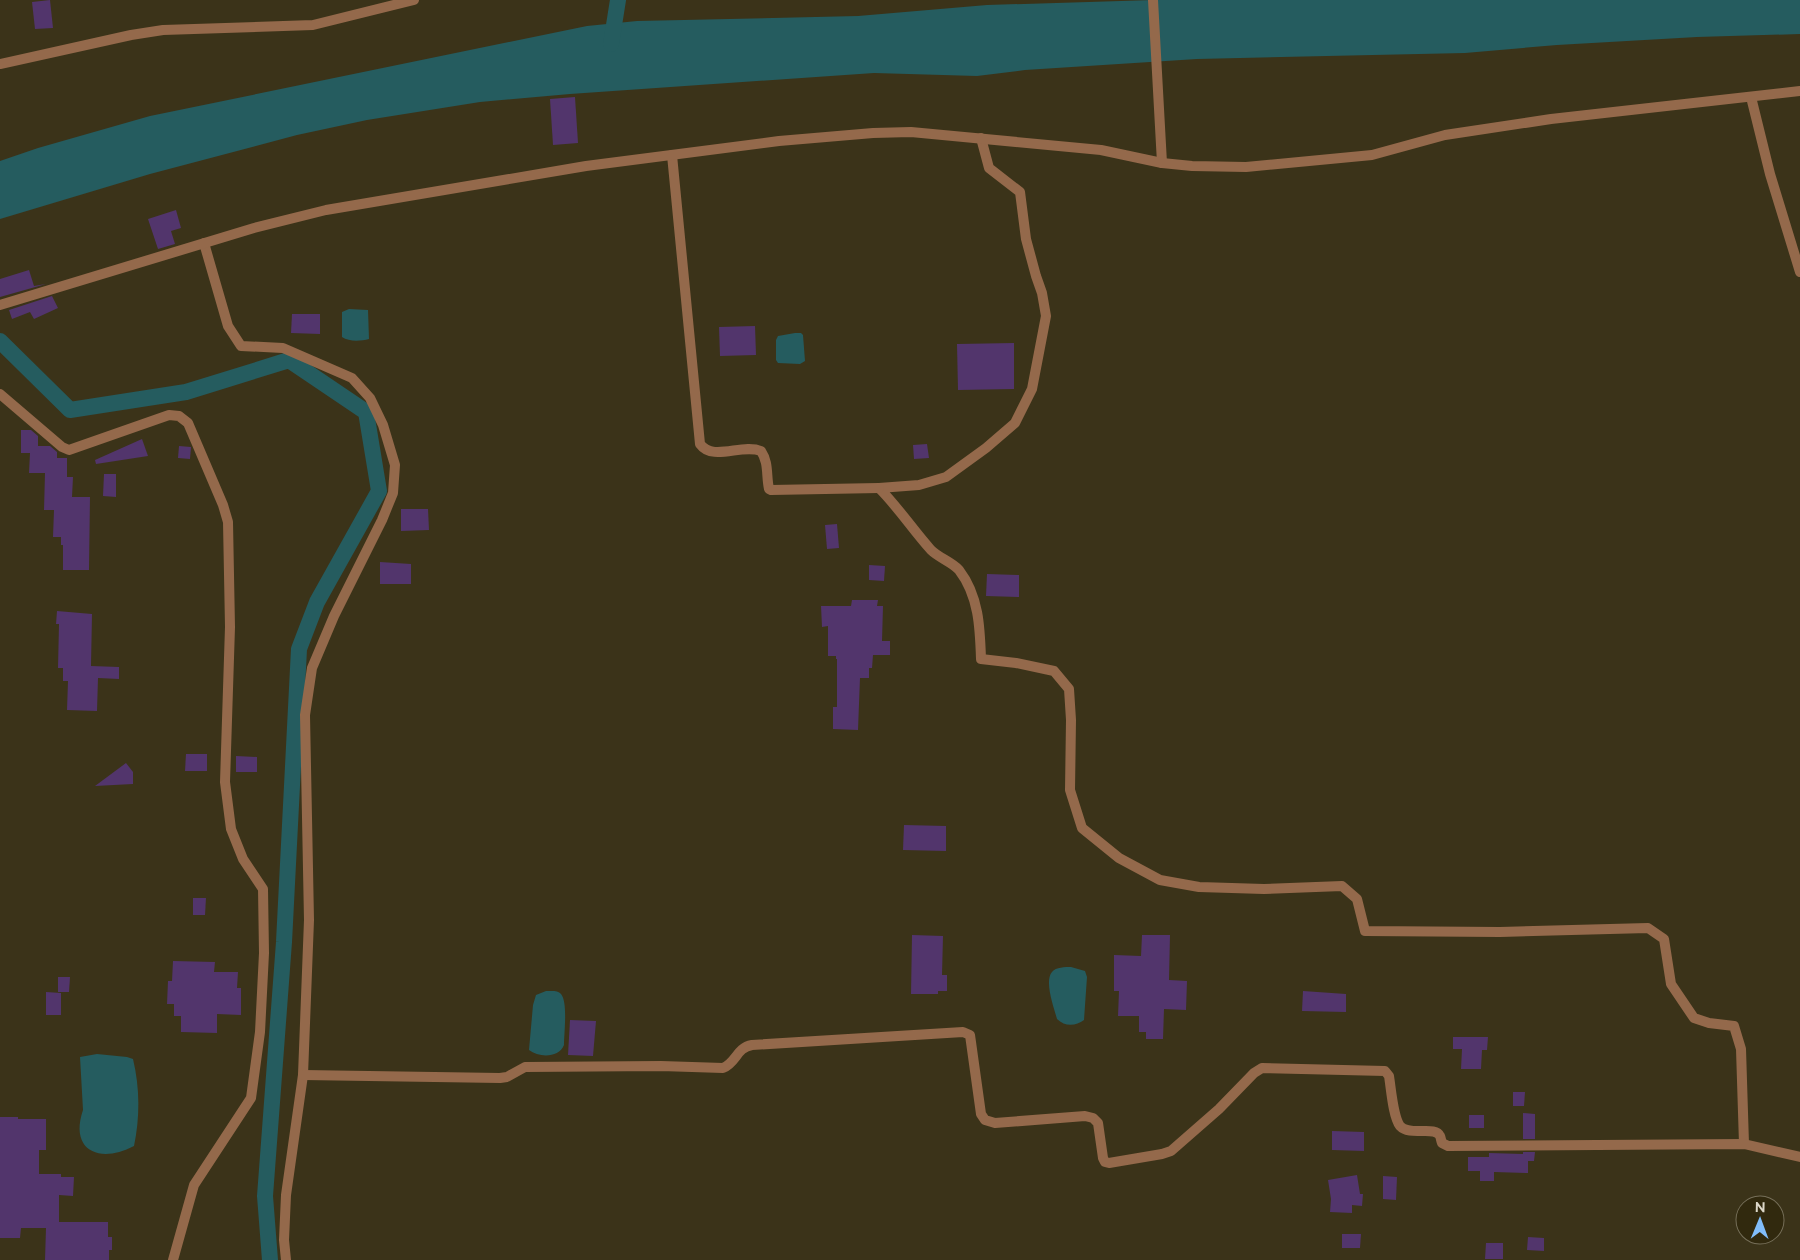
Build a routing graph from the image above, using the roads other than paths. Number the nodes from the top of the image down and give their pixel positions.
1 (414, 0) edge
2 (1153, 0) edge
3 (393, 2) edge
4 (0, 64) edge
5 (1800, 91) edge
6 (1751, 97) junction
7 (981, 138) junction
8 (672, 155) junction
9 (1162, 163) junction
10 (204, 243) junction
11 (1800, 272) edge
12 (0, 305) edge
13 (0, 394) edge
14 (878, 488) junction
15 (303, 1075) junction
16 (1744, 1144) junction
17 (1800, 1157) edge
18 (173, 1260) edge
19 (286, 1260) edge

1 - 3 street
2 - 9 street
3 - 4 street
5 - 6 street
6 - 9 street
6 - 11 street
7 - 8 street
7 - 9 street
7 - 14 street
8 - 10 street
8 - 14 street
10 - 12 street
10 - 15 street
13 - 18 street
14 - 16 street
15 - 16 street
15 - 19 street
16 - 17 street

